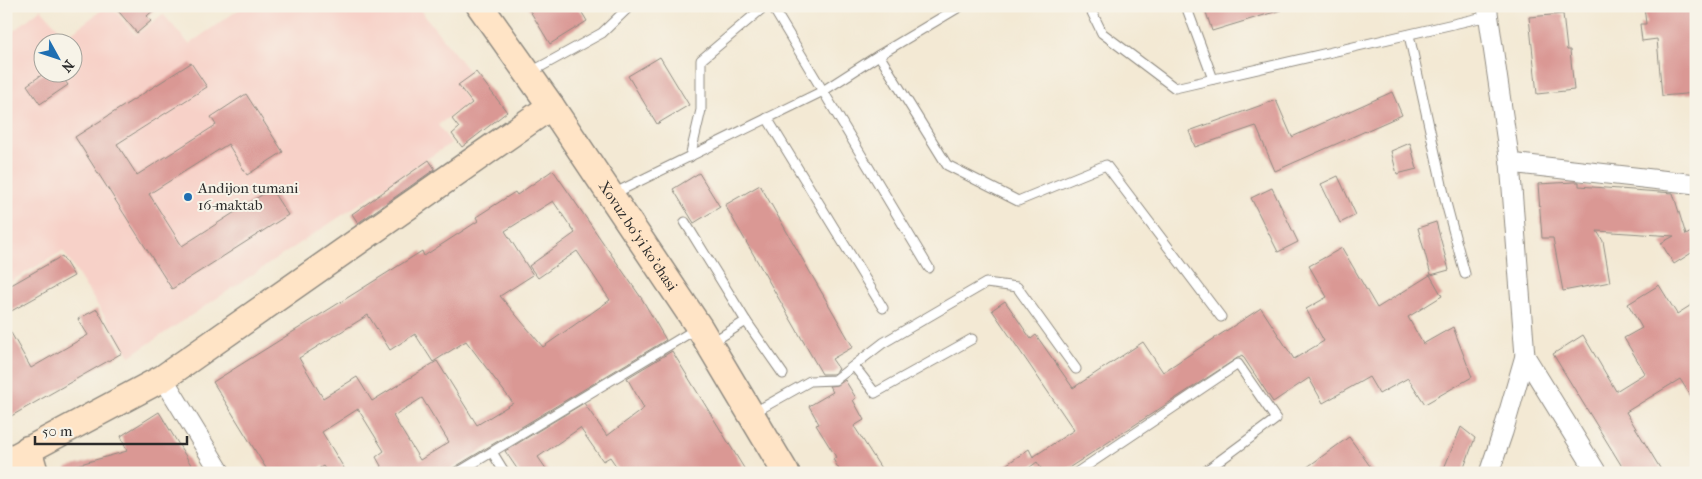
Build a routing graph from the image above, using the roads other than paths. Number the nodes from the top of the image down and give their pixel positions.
1 (630, 6) edge
2 (765, 6) edge
3 (772, 6) edge
4 (961, 6) edge
5 (1089, 6) edge
6 (1186, 6) edge
7 (485, 9) edge
8 (1488, 11) edge
9 (1408, 35) junction
10 (880, 56) junction
11 (528, 73) junction
12 (1213, 79) junction
13 (823, 91) junction
14 (552, 106) junction
15 (767, 118) junction
16 (690, 156) junction
17 (1510, 163) junction
18 (1691, 183) edge
19 (611, 196) junction
20 (1696, 198) edge
21 (685, 222) dead end
22 (929, 268) dead end
23 (1465, 274) dead end
24 (883, 308) dead end
25 (1221, 317) dead end
26 (746, 321) junction
27 (704, 336) junction
28 (972, 339) dead end
29 (1524, 356) junction
30 (854, 366) junction
31 (1076, 369) dead end
32 (783, 374) dead end
33 (163, 378) junction
34 (751, 414) junction
35 (492, 452) junction
36 (32, 461) edge
37 (6, 462) edge
38 (221, 473) edge
39 (457, 473) edge
40 (505, 473) edge
41 (786, 473) edge
42 (1076, 473) edge
43 (1202, 473) edge
44 (1489, 473) edge
45 (1597, 473) edge

1 - 11 lane
2 - 16 lane
3 - 13 lane
4 - 10 lane
5 - 12 lane
6 - 12 lane
7 - 11 street, Xovuz bo‘yi ko'chasi
8 - 9 lane
8 - 17 street
9 - 12 lane
9 - 23 lane
10 - 13 lane
10 - 25 lane
11 - 14 street, Xovuz bo‘yi ko'chasi
13 - 15 lane
13 - 22 lane
14 - 19 street, Xovuz bo‘yi ko'chasi
14 - 33 street
15 - 16 lane
15 - 24 lane
16 - 19 lane
17 - 18 street
17 - 29 street
18 - 20 street
19 - 27 street, Xovuz bo‘yi ko'chasi
21 - 26 lane
26 - 27 lane
26 - 32 lane
27 - 34 street, Xovuz bo‘yi ko'chasi
27 - 35 lane
28 - 30 lane
29 - 44 street
29 - 45 street
30 - 31 lane
30 - 34 lane
33 - 36 street
33 - 38 street
34 - 41 street, Xovuz bo‘yi ko'chasi
35 - 39 lane
35 - 40 lane
36 - 37 street
42 - 43 lane

